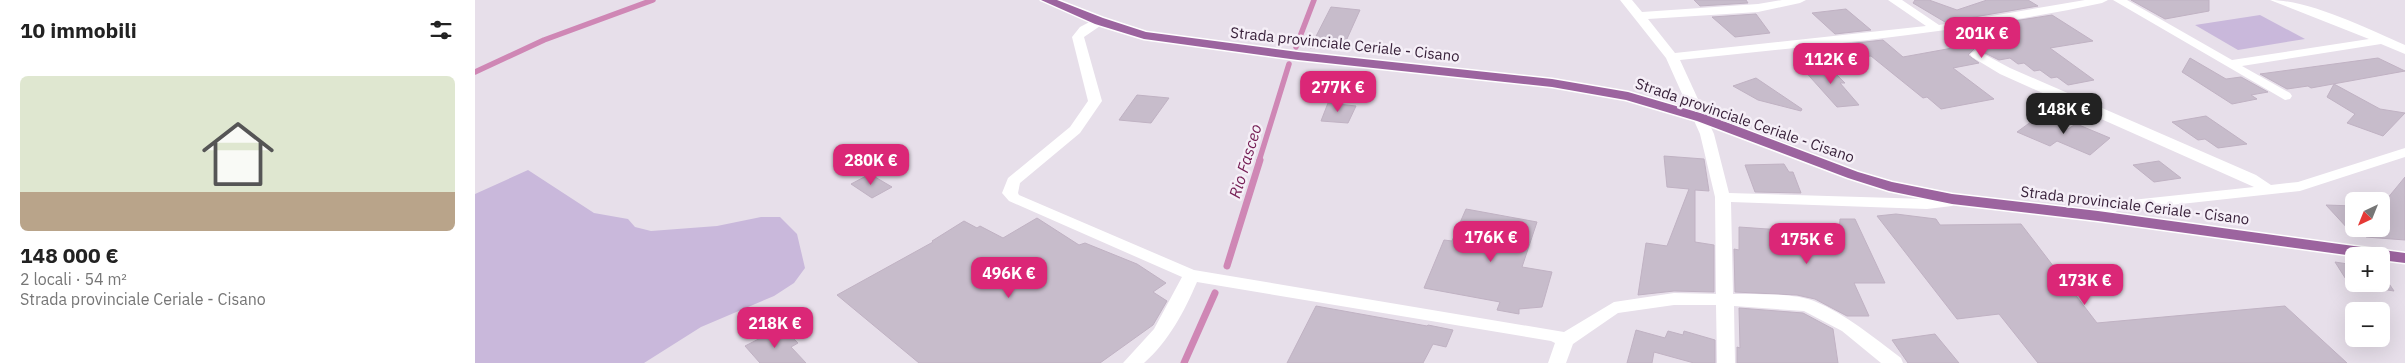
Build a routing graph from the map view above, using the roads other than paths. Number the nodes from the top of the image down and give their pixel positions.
1 (1047, 0) edge
2 (1626, 0) edge
3 (1800, 0) edge
4 (1894, 0) edge
5 (2102, 0) edge
6 (2119, 0) edge
7 (2275, 0) edge
8 (1640, 16) junction
9 (1099, 21) junction
10 (1938, 28) junction
11 (2383, 40) junction
12 (2405, 50) edge
13 (1976, 54) dead end
14 (1672, 57) junction
15 (2231, 64) junction
16 (2285, 96) dead end
17 (1702, 118) junction
18 (2405, 152) edge
19 (2269, 190) junction
20 (1723, 197) junction
21 (1952, 199) junction
22 (2098, 216) junction
23 (2405, 258) edge
24 (1191, 275) junction
25 (1725, 300) junction
26 (1565, 340) junction
27 (1132, 363) edge
28 (1557, 363) edge
29 (1726, 363) edge
30 (1893, 363) edge

1 - 9 main road, Strada provinciale Ceriale - Cisano
2 - 8 street
3 - 8 street
4 - 10 street
5 - 10 street
6 - 15 street
7 - 11 street
8 - 14 street
9 - 17 main road, Strada provinciale Ceriale - Cisano
9 - 24 street
10 - 14 street
11 - 12 street
11 - 15 street
13 - 19 street
14 - 17 street
15 - 16 street
17 - 20 street
17 - 21 main road, Strada provinciale Ceriale - Cisano
18 - 19 street
19 - 22 street
20 - 21 street
20 - 25 street
21 - 22 main road, Strada provinciale Ceriale - Cisano
22 - 23 main road, Strada provinciale Ceriale - Cisano
24 - 26 street
24 - 27 street
25 - 26 street
25 - 29 street
25 - 30 street
26 - 28 street

